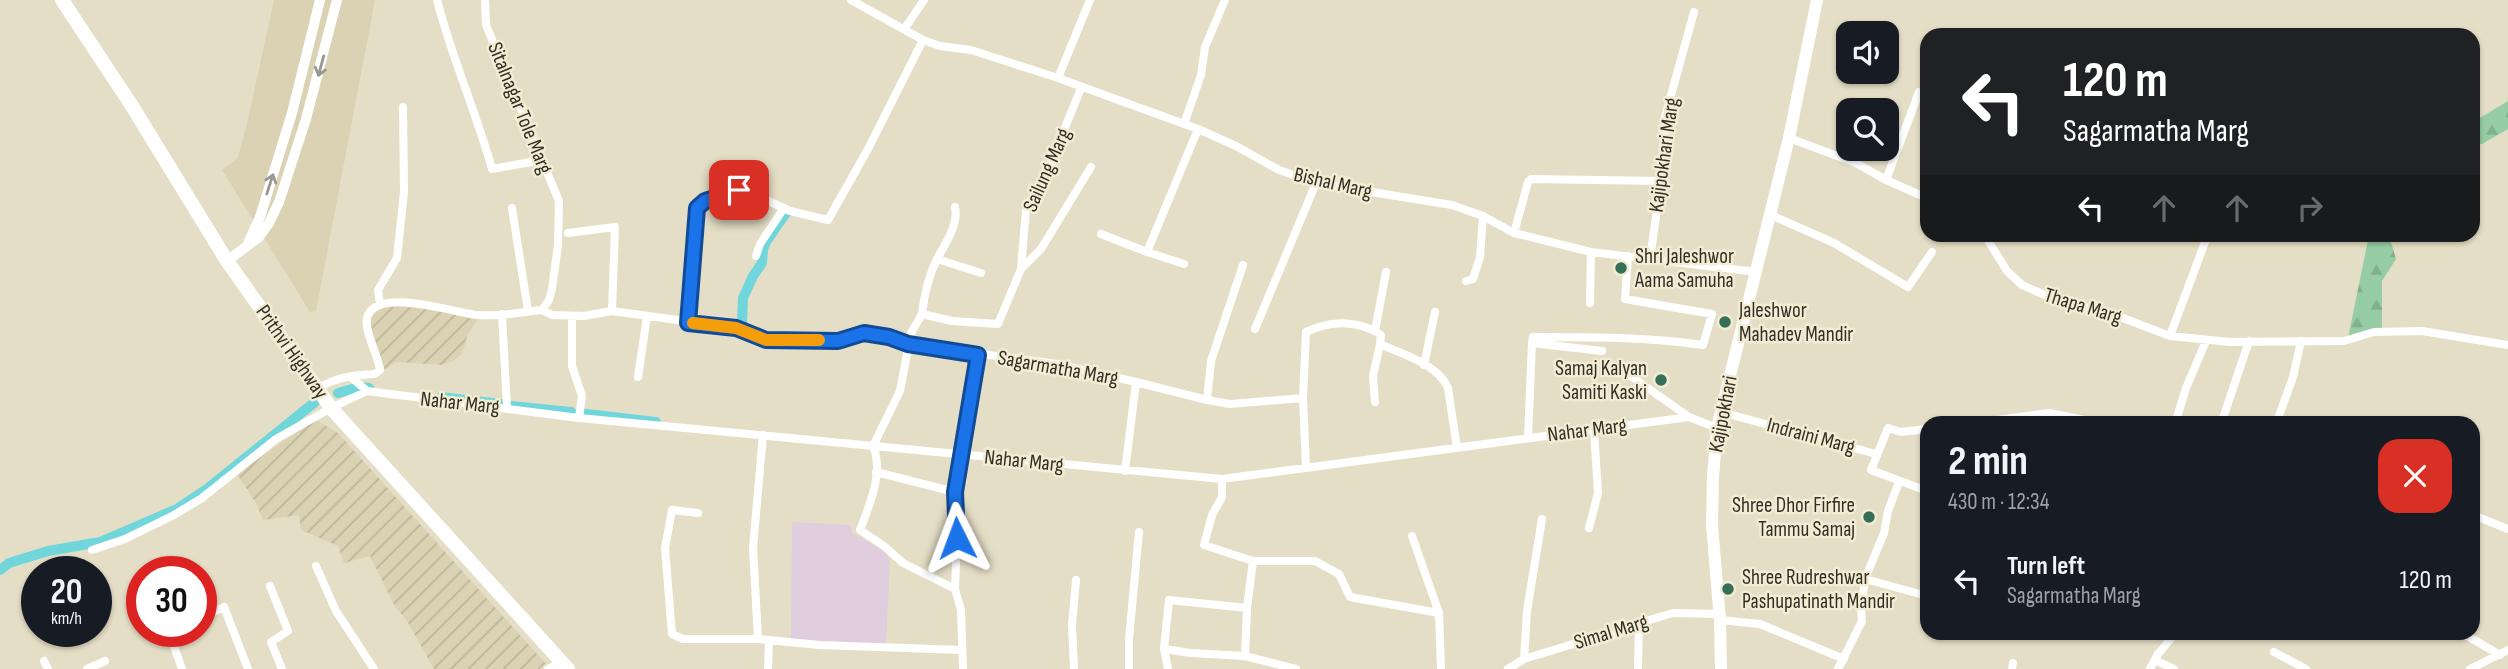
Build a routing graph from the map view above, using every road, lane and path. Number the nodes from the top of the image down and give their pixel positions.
1 (62, 0) edge
2 (320, 0) edge
3 (337, 0) edge
4 (437, 0) edge
5 (485, 0) edge
6 (851, 0) edge
7 (924, 0) edge
8 (1090, 0) edge
9 (1225, 0) edge
10 (1817, 0) edge
11 (1694, 12) dead end
12 (905, 28) junction
13 (923, 40) junction
14 (1058, 78) junction
15 (1081, 88) junction
16 (1919, 92) dead end
17 (404, 107) dead end
18 (1184, 124) junction
19 (1198, 129) junction
20 (1789, 138) junction
21 (542, 160) junction
22 (1091, 167) dead end
23 (1886, 180) junction
24 (1661, 181) junction
25 (1316, 183) junction
26 (1920, 195) edge
27 (955, 207) dead end
28 (512, 208) dead end
29 (784, 208) junction
30 (1771, 215) junction
31 (1483, 216) junction
32 (568, 233) dead end
33 (1514, 233) junction
34 (1101, 234) dead end
35 (1989, 242) edge
36 (2205, 242) edge
37 (246, 248) junction
38 (1147, 252) junction
39 (1591, 252) junction
40 (1932, 252) dead end
41 (756, 256) dead end
42 (1628, 256) junction
43 (937, 259) junction
44 (1650, 259) junction
45 (227, 261) junction
46 (1184, 264) dead end
47 (1243, 265) dead end
48 (1021, 269) junction
49 (1386, 272) dead end
50 (1757, 272) junction
51 (981, 273) dead end
52 (1466, 281) dead end
53 (1591, 303) dead end
54 (380, 304) junction
55 (542, 310) junction
56 (528, 311) junction
57 (612, 311) junction
58 (1435, 312) dead end
59 (502, 314) junction
60 (922, 314) junction
61 (572, 316) junction
62 (647, 316) junction
63 (688, 323) junction
64 (1255, 329) dead end
65 (1375, 331) junction
66 (2170, 336) junction
67 (2206, 341) junction
68 (2249, 341) junction
69 (2301, 341) junction
70 (908, 344) junction
71 (1380, 344) junction
72 (1532, 344) junction
73 (2508, 345) edge
74 (1602, 351) dead end
75 (978, 355) junction
76 (1424, 365) junction
77 (351, 377) junction
78 (638, 377) dead end
79 (1632, 377) dead end
80 (1136, 382) junction
81 (318, 389) junction
82 (367, 391) junction
83 (1303, 398) junction
84 (1207, 400) junction
85 (1375, 402) dead end
86 (331, 408) junction
87 (507, 408) junction
88 (1721, 412) junction
89 (2027, 416) edge
90 (2064, 416) edge
91 (2177, 416) edge
92 (2224, 416) edge
93 (2279, 416) edge
94 (1689, 417) junction
95 (579, 418) junction
96 (1717, 428) junction
97 (1594, 430) junction
98 (1920, 430) edge
99 (763, 435) junction
100 (1528, 438) junction
101 (874, 444) junction
102 (1457, 448) junction
103 (963, 452) junction
104 (1876, 454) junction
105 (1306, 468) junction
106 (1125, 471) junction
107 (876, 472) junction
108 (1222, 479) junction
109 (1899, 482) junction
110 (1920, 489) edge
111 (955, 492) junction
112 (698, 513) dead end
113 (2480, 518) edge
114 (1542, 520) dead end
115 (1589, 528) dead end
116 (2508, 529) edge
117 (1139, 532) dead end
118 (1412, 536) dead end
119 (92, 550) dead end
120 (1253, 561) junction
121 (316, 566) dead end
122 (1865, 579) junction
123 (1076, 580) dead end
124 (270, 586) dead end
125 (955, 589) junction
126 (1920, 594) edge
127 (1247, 608) junction
128 (217, 610) edge
129 (1439, 613) junction
130 (1719, 617) junction
131 (1639, 623) junction
132 (758, 639) junction
133 (2170, 640) edge
134 (2477, 640) edge
135 (769, 641) junction
136 (175, 647) edge
137 (1164, 649) junction
138 (962, 650) junction
139 (2274, 652) dead end
140 (2504, 652) edge
141 (1245, 656) junction
142 (1524, 659) junction
143 (1844, 659) junction
144 (2155, 660) junction
145 (105, 661) dead end
146 (565, 666) edge
147 (87, 669) edge
148 (182, 669) edge
149 (248, 669) edge
150 (282, 669) edge
151 (374, 669) edge
152 (548, 669) edge
153 (768, 669) edge
154 (963, 669) edge
155 (1074, 669) edge
156 (1129, 669) edge
157 (1168, 669) edge
158 (1296, 669) edge
159 (1441, 669) edge
160 (1508, 669) edge
161 (1638, 669) edge
162 (1721, 669) edge
163 (1838, 669) edge
164 (2150, 669) edge
165 (2174, 669) edge
166 (2306, 669) edge
167 (2470, 669) edge

1 - 45 highway, Prithvi Highway
37 -> 2 street
3 -> 37 street
4 - 21 street
5 - 21 street, Sitalnagar Tole Marg
6 - 12 street
7 - 12 street
8 - 14 street
9 - 18 street
10 - 20 main road, Kajipokhari
11 - 24 street, Kajipokhari Marg
12 - 13 street
13 - 14 street, Bishal Marg
13 - 29 street
14 - 15 street, Bishal Marg
15 - 18 street, Bishal Marg
15 - 48 street, Sailung Marg
16 - 23 street
17 - 54 street
18 - 19 street, Bishal Marg
19 - 25 street, Bishal Marg
19 - 38 street
20 - 23 street
20 - 30 main road, Kajipokhari
21 - 55 street, Sitalnagar Tole Marg
22 - 48 street
23 - 26 street
24 - 33 street
24 - 44 street, Kajipokhari Marg
25 - 31 street, Bishal Marg
25 - 64 street
27 - 43 street
28 - 56 street
29 - 41 street
29 - 63 street
30 - 40 street
30 - 50 main road, Kajipokhari
31 - 33 street, Bishal Marg
31 - 52 street
32 - 57 street
33 - 39 street, Bishal Marg
34 - 38 street
35 - 66 street, Thapa Marg
36 - 66 street
37 - 45 street
38 - 46 street
39 - 42 street, Bishal Marg
39 - 53 street
42 - 44 street, Bishal Marg
42 - 72 street
43 - 51 street
43 - 60 street
44 - 50 street, Bishal Marg
45 - 81 highway, Prithvi Highway
47 - 84 street
48 - 60 street, Sailung Marg
49 - 65 street
50 - 88 main road, Kajipokhari
54 - 59 street, Sagarmatha Marg
54 - 77 street
55 - 56 street, Sagarmatha Marg
55 - 61 street, Sagarmatha Marg
56 - 59 street, Sagarmatha Marg
57 - 61 street, Sagarmatha Marg
57 - 62 street, Sagarmatha Marg
58 - 76 street
59 - 87 street
60 - 70 street
61 - 95 street
62 - 63 street, Sagarmatha Marg
62 - 78 street
63 - 70 street, Sagarmatha Marg
65 - 71 street
65 - 83 street
66 - 67 street, Thapa Marg
67 - 68 street, Thapa Marg
67 - 91 street
68 - 69 street, Thapa Marg
68 - 92 street
69 - 73 street, Thapa Marg
69 - 93 street
70 - 75 street, Sagarmatha Marg
70 - 101 street
71 - 76 street
71 - 85 street
72 - 74 street
72 - 100 street
75 - 80 street, Sagarmatha Marg
75 - 103 street
76 - 102 street
77 - 81 street
77 - 82 street
79 - 94 street
80 - 84 street
80 - 106 street, Sagarmatha Marg
81 - 86 highway, Prithvi Highway
82 - 86 street
82 - 87 street, Nahar Marg
83 - 84 street
83 - 105 street
86 - 119 street
86 - 146 highway, Prithvi Highway
87 - 95 street, Nahar Marg
88 - 96 main road, Kajipokhari
88 - 104 street, Indraini Marg
89 - 90 street
94 - 96 street, Nahar Marg
94 - 97 street, Nahar Marg
95 - 99 street, Nahar Marg
96 - 130 main road, Kajipokhari
97 - 100 street, Nahar Marg
97 - 115 street
98 - 104 street, Indraini Marg
99 - 101 street, Nahar Marg
99 - 132 street
100 - 102 street, Nahar Marg
101 - 103 street, Nahar Marg
101 - 107 street
102 - 105 street, Nahar Marg
103 - 106 street, Nahar Marg
103 - 111 street
104 - 109 street
105 - 108 street, Nahar Marg
106 - 108 street, Nahar Marg
107 - 111 street
107 - 125 street
108 - 120 street
109 - 110 street
109 - 122 street
111 - 125 street
112 - 132 street
113 - 116 street
114 - 142 street
117 - 156 street
118 - 129 street
120 - 127 street
120 - 129 street
121 - 151 street
122 - 126 street
122 - 143 street
123 - 155 street
124 - 150 street
125 - 138 street
127 - 137 street
127 - 141 street
128 - 149 street
129 - 159 street
130 - 131 street, Simal Marg
130 - 143 street, Simal Marg
130 - 162 main road, Kajipokhari
131 - 142 street, Simal Marg
131 - 161 street
132 - 135 street
133 - 144 street
134 - 140 street
135 - 138 street
135 - 153 street
136 - 148 street
137 - 141 street
137 - 157 street
138 - 154 street
139 - 166 street
140 - 167 street
141 - 158 street
142 - 160 street, Simal Marg
143 - 163 street
144 - 164 street
144 - 165 street
145 - 147 street
146 - 152 street

